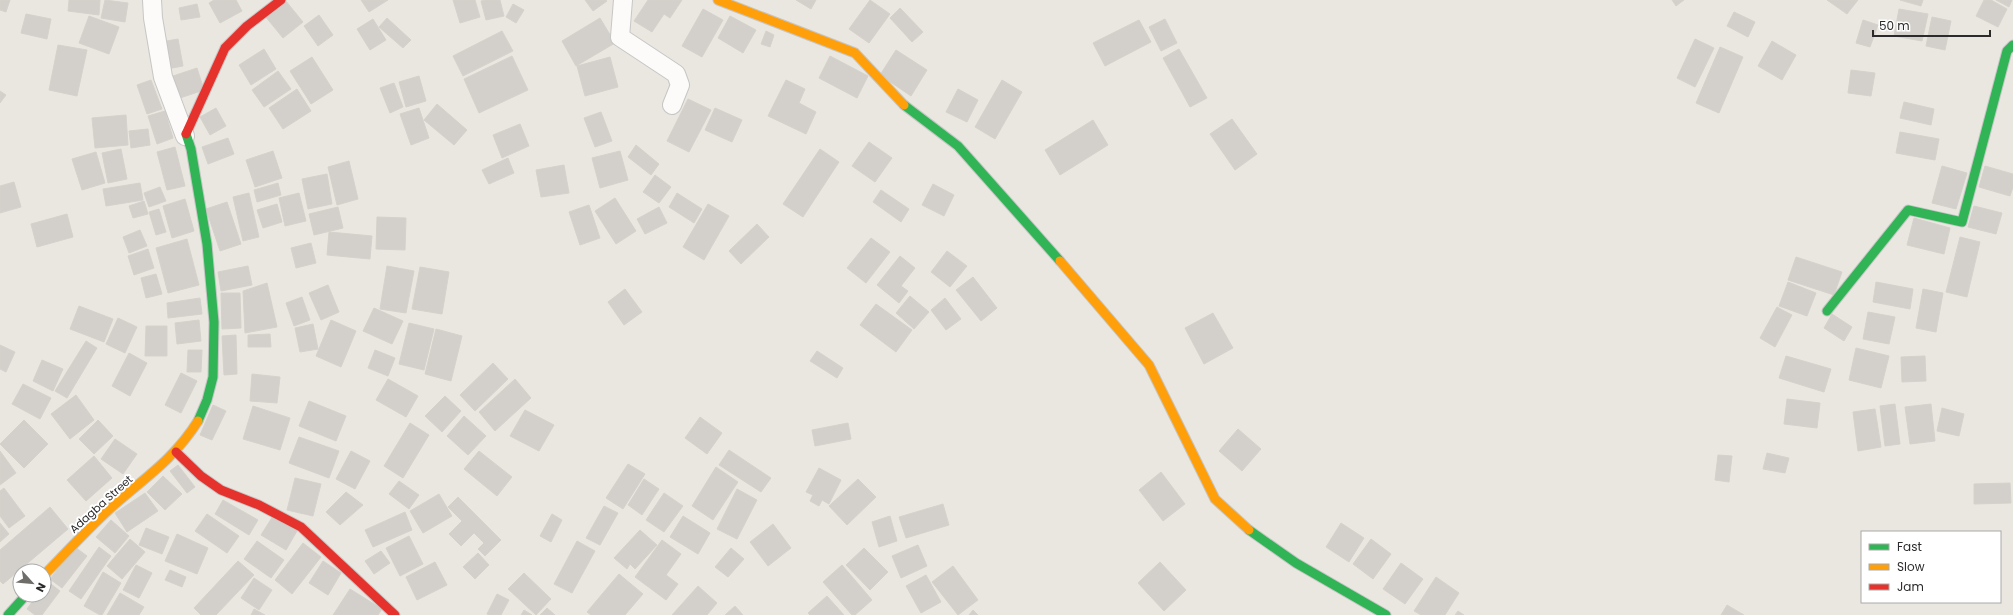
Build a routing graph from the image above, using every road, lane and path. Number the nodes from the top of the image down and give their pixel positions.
1 (152, 0) edge
2 (281, 0) edge
3 (623, 0) edge
4 (718, 0) edge
5 (2013, 45) edge
6 (672, 105) dead end
7 (185, 136) junction
8 (1827, 311) dead end
9 (176, 452) junction
10 (52, 567) edge
11 (19, 603) edge
12 (8, 615) edge
13 (396, 615) edge
14 (1386, 615) edge

1 - 7 street
2 - 7 street
3 - 6 street
4 - 14 street
5 - 8 street
7 - 9 street, Adagba Street
9 - 10 street, Adagba Street
9 - 13 street
11 - 12 street

